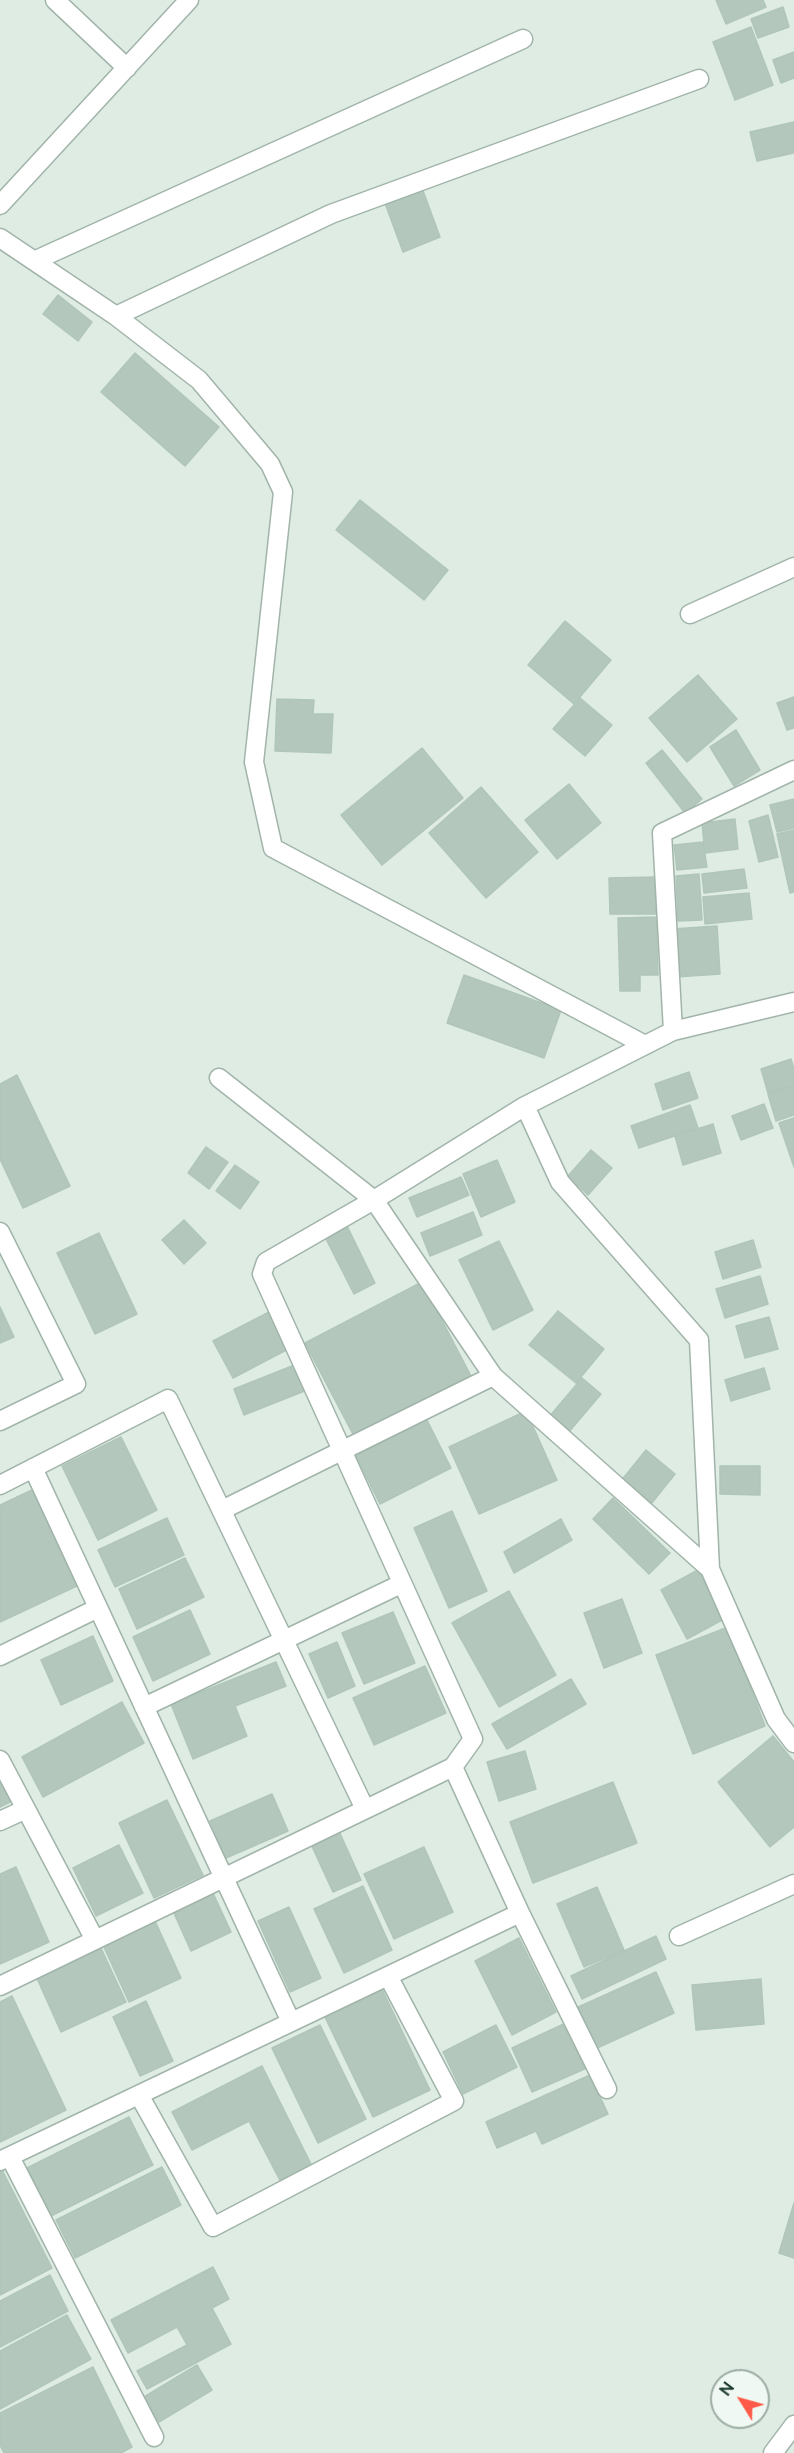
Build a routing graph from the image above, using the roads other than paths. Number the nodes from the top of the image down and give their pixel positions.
1 (55, 0) edge
2 (189, 0) edge
3 (523, 39) dead end
4 (127, 68) junction
5 (699, 79) dead end
6 (0, 205) edge
7 (0, 238) edge
8 (36, 260) junction
9 (116, 316) junction
10 (794, 567) edge
11 (690, 614) dead end
12 (794, 770) edge
13 (794, 1002) edge
14 (673, 1031) junction
15 (645, 1045) junction
16 (219, 1078) dead end
17 (525, 1106) junction
18 (374, 1200) junction
19 (0, 1232) edge
20 (493, 1376) junction
21 (0, 1421) edge
22 (342, 1452) junction
23 (33, 1468) junction
24 (0, 1485) edge
25 (222, 1510) junction
26 (710, 1569) junction
27 (402, 1584) junction
28 (98, 1608) junction
29 (284, 1640) junction
30 (0, 1656) edge
31 (144, 1707) junction
32 (794, 1743) edge
33 (0, 1760) edge
34 (453, 1767) junction
35 (26, 1809) junction
36 (365, 1809) junction
37 (0, 1821) edge
38 (224, 1878) junction
39 (794, 1884) edge
40 (520, 1913) junction
41 (679, 1936) dead end
42 (95, 1940) junction
43 (388, 1976) junction
44 (0, 1986) edge
45 (291, 2022) junction
46 (607, 2089) dead end
47 (139, 2095) junction
48 (5, 2159) edge
49 (794, 2425) edge
50 (154, 2437) dead end
51 (773, 2453) edge

1 - 4 street
2 - 4 street
3 - 8 street
4 - 6 street
5 - 9 street
7 - 8 street
8 - 9 street
9 - 15 street
10 - 11 street
12 - 14 street
13 - 14 street
14 - 15 street
15 - 17 street
16 - 18 street
17 - 18 street
17 - 26 street
18 - 20 street
18 - 22 street
19 - 21 street
20 - 22 street
20 - 26 street
22 - 25 street
22 - 27 street
23 - 24 street
23 - 25 street
23 - 28 street
25 - 29 street
26 - 32 street
27 - 29 street
27 - 34 street
28 - 30 street
28 - 31 street
29 - 31 street
29 - 36 street
31 - 38 street
33 - 35 street
34 - 36 street
34 - 40 street
35 - 37 street
35 - 42 street
36 - 38 street
38 - 42 street
38 - 45 street
39 - 41 street
40 - 43 street
40 - 46 street
42 - 44 street
43 - 45 street
43 - 47 street
45 - 47 street
47 - 48 street
48 - 50 street
49 - 51 street

